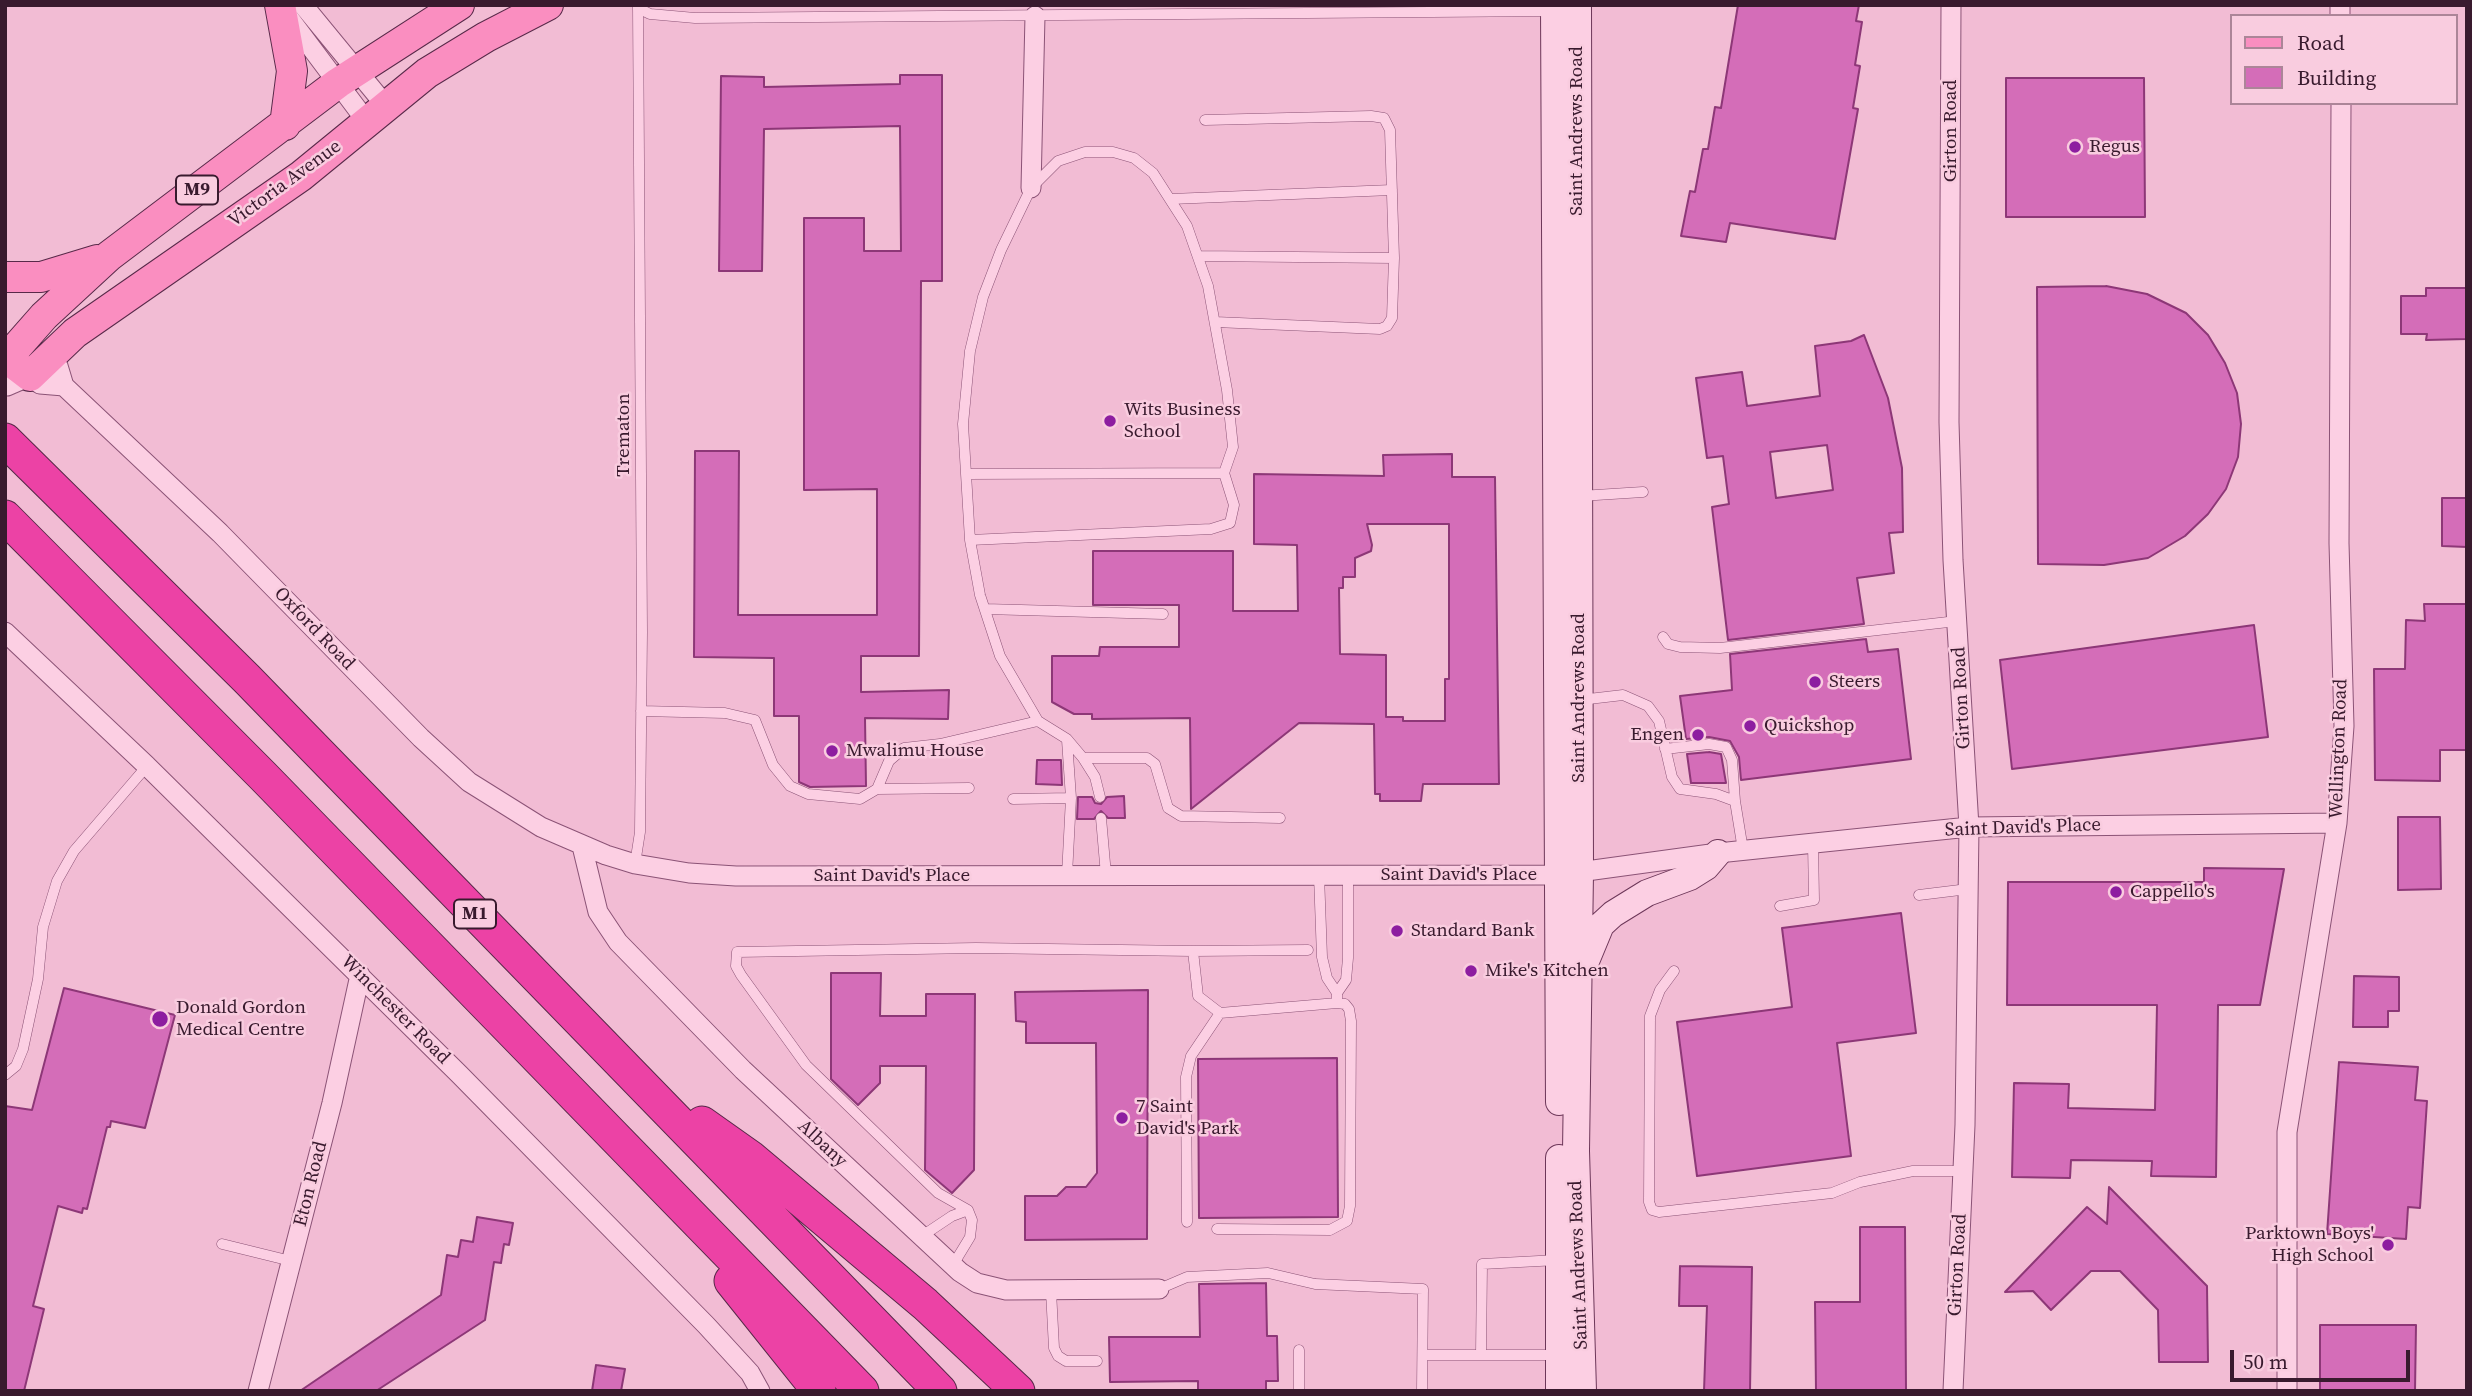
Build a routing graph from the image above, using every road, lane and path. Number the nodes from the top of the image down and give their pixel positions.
1 (280, 5) edge
2 (303, 5) edge
3 (459, 5) edge
4 (548, 5) edge
5 (1951, 5) edge
6 (638, 6) edge
7 (1566, 8) edge
8 (1035, 16) junction
9 (347, 77) junction
10 (2340, 105) edge
11 (377, 114) junction
12 (1205, 120) dead end
13 (285, 125) junction
14 (1031, 188) junction
15 (1392, 190) junction
16 (1171, 198) junction
17 (109, 256) junction
18 (1198, 256) junction
19 (1394, 258) junction
20 (5, 277) edge
21 (1215, 322) junction
22 (16, 361) edge
23 (5, 440) edge
24 (1224, 473) junction
25 (966, 474) junction
26 (1643, 492) dead end
27 (1568, 497) junction
28 (5, 517) edge
29 (970, 540) junction
30 (985, 610) junction
31 (1163, 614) dead end
32 (1957, 621) junction
33 (1663, 637) dead end
34 (9, 643) edge
35 (1569, 702) junction
36 (641, 711) junction
37 (1038, 721) junction
38 (1067, 739) junction
39 (1665, 749) junction
40 (1083, 758) junction
41 (147, 766) junction
42 (969, 788) dead end
43 (877, 789) junction
44 (1100, 797) dead end
45 (1071, 798) junction
46 (1013, 799) dead end
47 (1735, 801) junction
48 (1101, 818) dead end
49 (1280, 818) dead end
50 (2337, 822) junction
51 (1969, 827) junction
52 (1813, 843) junction
53 (582, 846) junction
54 (1730, 852) junction
55 (635, 864) junction
56 (1568, 874) junction
57 (1067, 875) junction
58 (1106, 875) junction
59 (1319, 875) junction
60 (1348, 875) junction
61 (1968, 890) junction
62 (1919, 895) dead end
63 (1780, 906) dead end
64 (1308, 950) dead end
65 (1193, 951) junction
66 (1674, 971) dead end
67 (360, 975) junction
68 (1578, 988) junction
69 (1337, 998) junction
70 (1220, 1013) junction
71 (5, 1075) edge
72 (654, 1095) junction
73 (1963, 1171) junction
74 (968, 1210) junction
75 (690, 1214) junction
76 (1187, 1222) dead end
77 (1217, 1228) dead end
78 (922, 1237) junction
79 (222, 1244) dead end
80 (1559, 1260) junction
81 (291, 1261) junction
82 (953, 1265) junction
83 (1159, 1289) joint
84 (1051, 1291) junction
85 (1299, 1350) dead end
86 (1423, 1355) junction
87 (1480, 1355) junction
88 (1559, 1355) junction
89 (1097, 1361) dead end
90 (258, 1391) edge
91 (760, 1391) edge
92 (819, 1391) edge
93 (862, 1391) edge
94 (940, 1391) edge
95 (1018, 1391) edge
96 (1299, 1391) edge
97 (1422, 1391) edge
98 (1559, 1391) edge
99 (1583, 1391) edge
100 (1953, 1391) edge
101 (2287, 1391) edge

1 - 9 street
1 - 13 main road
2 - 9 street
3 - 9 main road, M9
4 - 11 main road, Victoria Avenue / M9
5 - 32 street, Girton Road
6 - 8 lane
6 - 36 lane, Trematon
7 - 8 lane
7 - 27 main road, Saint Andrews Road
8 - 14 street
9 - 11 street
9 - 13 main road, M9
10 - 50 street, Wellington Road
11 - 22 main road, Victoria Avenue / M9
12 - 15 lane
13 - 17 main road, M9
14 - 16 lane
14 - 25 lane
15 - 16 lane
15 - 19 lane
16 - 18 lane
17 - 20 main road
17 - 22 main road, M9
18 - 19 lane
18 - 21 lane
19 - 21 lane
21 - 24 lane
22 - 53 street, Oxford Road
23 - 72 highway, M1
24 - 25 lane
24 - 29 lane
25 - 29 lane
26 - 27 lane
27 - 35 main road, Saint Andrews Road
28 - 75 highway
29 - 30 lane
30 - 31 lane
30 - 37 lane
32 - 33 lane
32 - 51 street, Girton Road
34 - 41 street, Winchester Road
35 - 39 lane
35 - 56 main road, Saint Andrews Road
36 - 43 lane
36 - 55 lane, Trematon
37 - 38 lane
37 - 43 lane
38 - 40 lane
38 - 45 lane
39 - 47 lane
39 - 47 lane
40 - 44 lane
40 - 49 lane
41 - 67 street, Winchester Road
41 - 71 lane
42 - 43 lane
45 - 46 lane
45 - 57 lane
47 - 54 lane
48 - 58 lane
50 - 51 street, Saint David's Place
50 - 101 street, Wellington Road
51 - 52 street, Saint David's Place
51 - 61 street, Girton Road
52 - 54 street, Saint David's Place
52 - 63 lane
53 - 55 street, Saint David's Place
53 - 78 street, Albany
54 - 56 street, Saint David's Place
54 - 68 main road
55 - 57 street, Saint David's Place
56 - 60 street, Saint David's Place
56 - 68 main road, Saint Andrews Road
56 - 80 main road, Saint Andrews Road
57 - 58 street, Saint David's Place
58 - 59 street, Saint David's Place
59 - 60 street, Saint David's Place
59 - 69 lane
60 - 69 lane
61 - 62 lane
61 - 73 street, Girton Road
64 - 65 lane
65 - 70 lane
65 - 74 lane
66 - 73 lane
67 - 81 street, Eton Road
67 - 91 street, Winchester Road
68 - 99 main road, Saint Andrews Road
69 - 70 lane
69 - 77 lane
70 - 76 lane
72 - 94 highway, M1
72 - 95 highway
73 - 100 street, Girton Road
74 - 78 lane
74 - 82 lane
75 - 92 highway
75 - 93 highway
78 - 82 street, Albany
79 - 81 lane
80 - 87 lane
80 - 88 main road, Saint Andrews Road
81 - 90 street, Eton Road
82 - 84 street, Albany
83 - 84 street, Albany
83 - 86 lane
84 - 89 lane
85 - 96 lane
86 - 87 lane
86 - 97 lane
87 - 88 lane
88 - 98 main road, Saint Andrews Road

